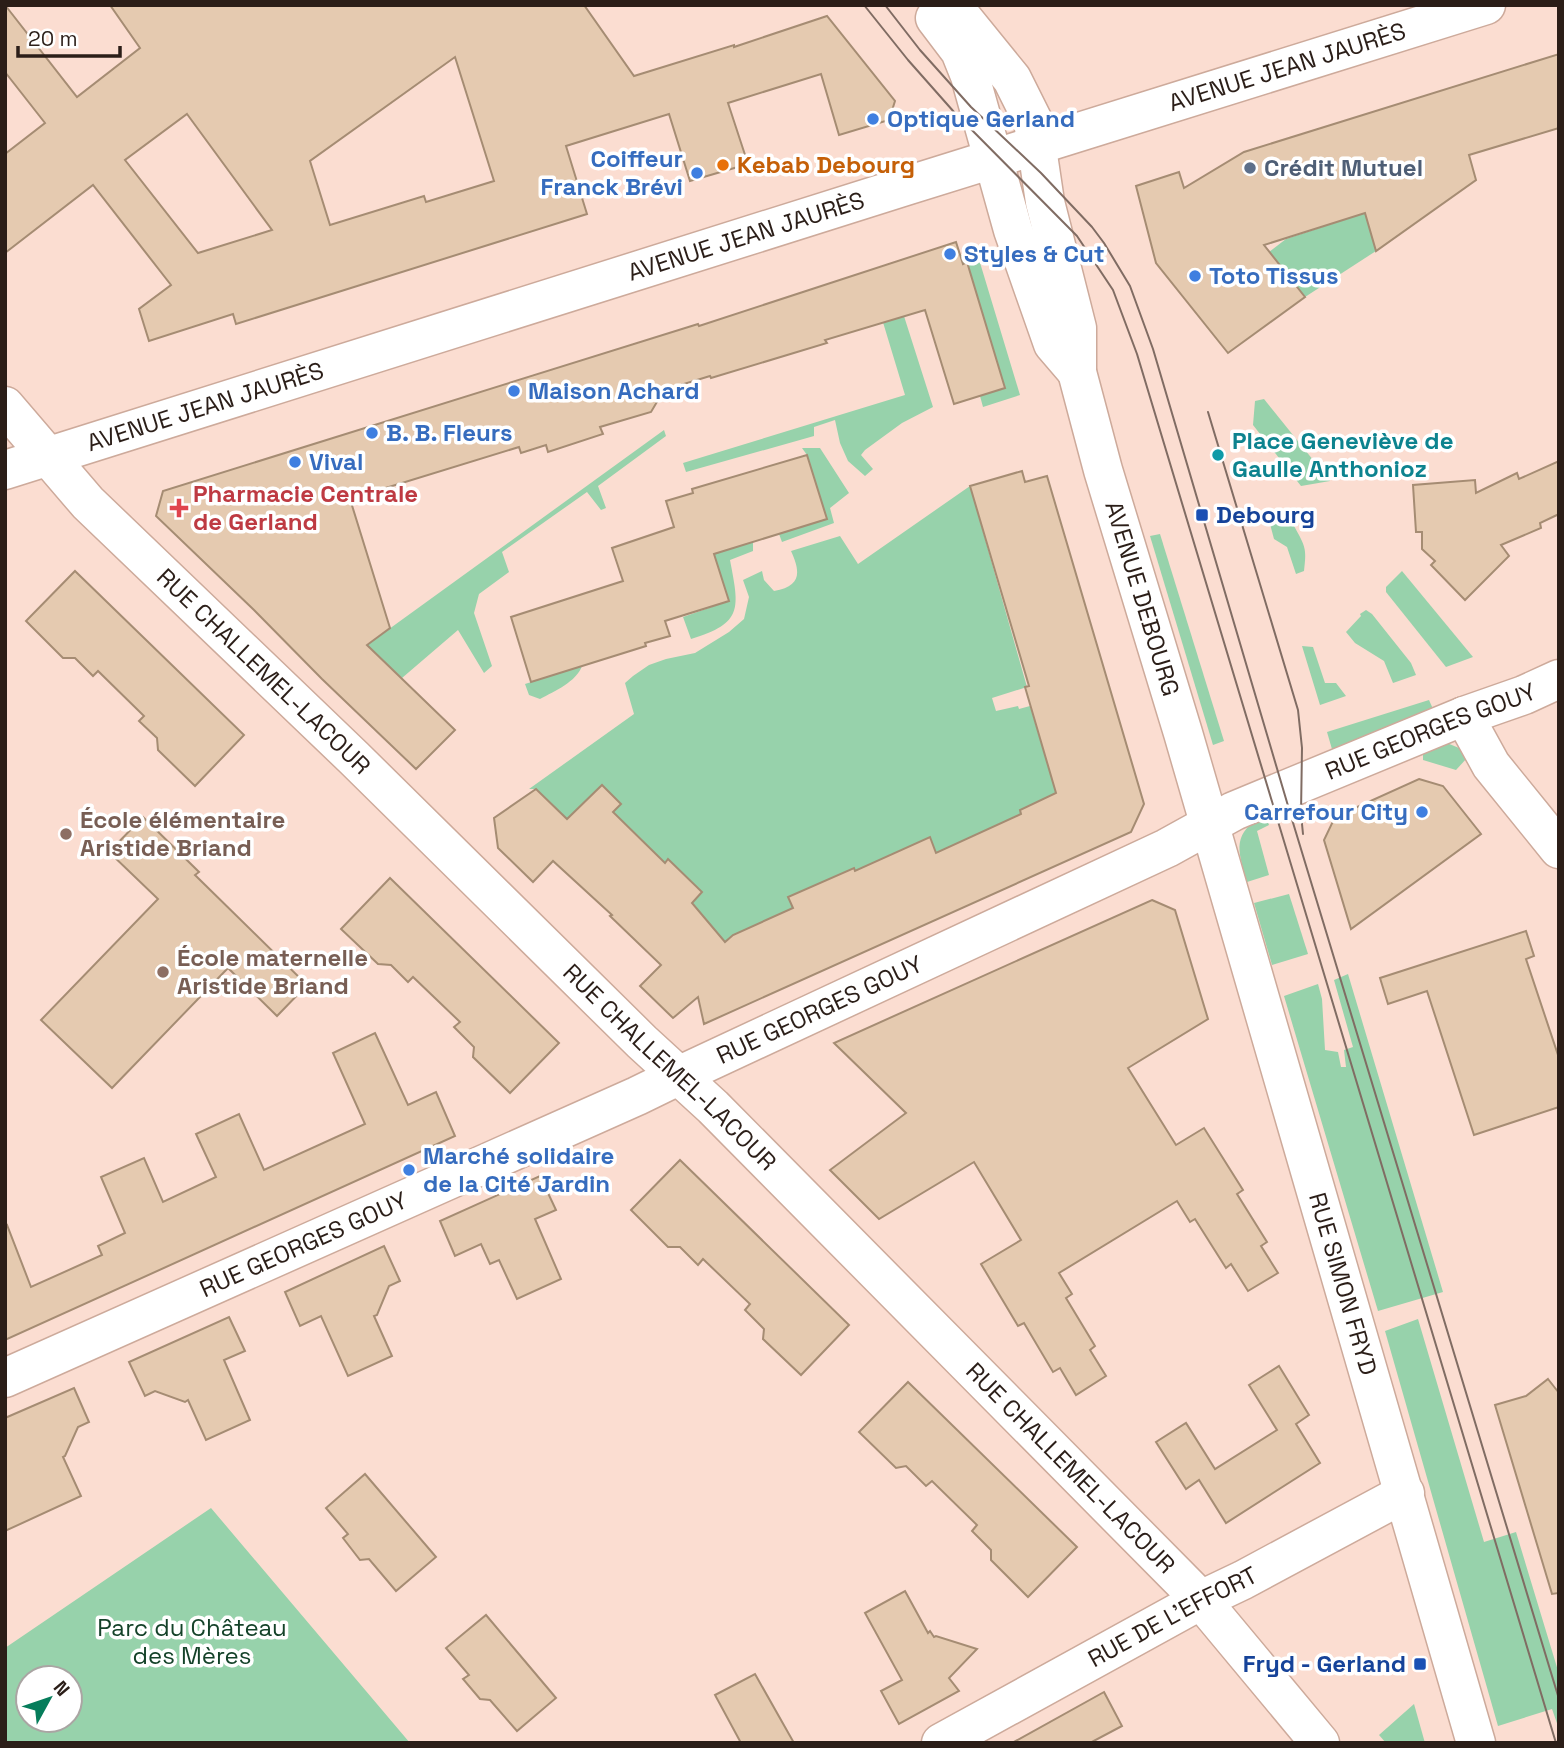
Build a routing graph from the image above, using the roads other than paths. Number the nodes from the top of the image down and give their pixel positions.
1 (933, 5) edge
2 (953, 5) edge
3 (1486, 5) edge
4 (1036, 146) junction
5 (993, 159) junction
6 (1077, 372) junction
7 (5, 406) edge
8 (49, 455) junction
9 (5, 470) edge
10 (1559, 679) edge
11 (1464, 716) junction
12 (1208, 824) junction
13 (1559, 849) edge
14 (678, 1076) junction
15 (5, 1378) edge
16 (1405, 1493) junction
17 (1201, 1600) junction
18 (941, 1743) edge
19 (1320, 1743) edge
20 (1476, 1743) edge

1 - 5 street, AVENUE DEBOURG
2 - 4 street, AVENUE DEBOURG
3 - 4 street, AVENUE JEAN JAURÈS
4 - 5 street, AVENUE JEAN JAURÈS
4 - 6 street, AVENUE DEBOURG
5 - 6 street, AVENUE DEBOURG
5 - 8 street, AVENUE JEAN JAURÈS
6 - 12 street, AVENUE DEBOURG
7 - 8 street, RUE CHALLEMEL-LACOUR
8 - 9 street, AVENUE JEAN JAURÈS
8 - 14 street, RUE CHALLEMEL-LACOUR
10 - 11 street, RUE GEORGES GOUY
11 - 12 street, RUE GEORGES GOUY
11 - 13 street
12 - 14 street, RUE GEORGES GOUY
12 - 16 street, RUE SIMON FRYD
14 - 15 street, RUE GEORGES GOUY
14 - 17 street, RUE CHALLEMEL-LACOUR
16 - 17 street, RUE DE L'EFFORT
16 - 20 street, RUE SIMON FRYD
17 - 18 street, RUE DE L'EFFORT
17 - 19 street, RUE CHALLEMEL-LACOUR

